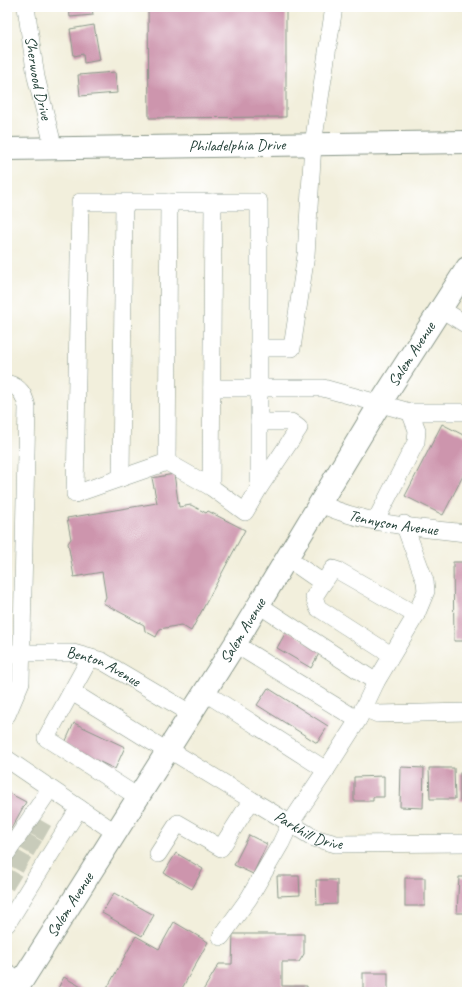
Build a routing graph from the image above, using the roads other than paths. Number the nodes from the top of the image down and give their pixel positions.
1 (26, 7) edge
2 (334, 7) edge
3 (467, 142) edge
4 (312, 144) junction
5 (7, 149) edge
6 (54, 149) junction
7 (124, 202) junction
8 (169, 202) junction
9 (213, 202) junction
10 (467, 268) edge
11 (440, 309) junction
12 (467, 325) edge
13 (259, 348) junction
14 (11, 384) edge
15 (212, 388) junction
16 (259, 388) junction
17 (381, 402) junction
18 (410, 412) junction
19 (467, 412) edge
20 (259, 422) junction
21 (167, 462) junction
22 (121, 478) junction
23 (211, 487) junction
24 (259, 488) junction
25 (321, 504) junction
26 (376, 520) junction
27 (404, 524) junction
28 (467, 533) edge
29 (287, 558) junction
30 (323, 583) junction
31 (259, 605) junction
32 (416, 615) junction
33 (235, 644) junction
34 (14, 653) edge
35 (391, 655) junction
36 (90, 658) junction
37 (376, 682) junction
38 (72, 692) junction
39 (204, 692) junction
40 (467, 712) edge
41 (190, 713) junction
42 (360, 714) junction
43 (7, 715) edge
44 (167, 750) junction
45 (7, 759) edge
46 (326, 770) junction
47 (50, 788) junction
48 (138, 797) junction
49 (251, 801) junction
50 (79, 808) junction
51 (290, 824) junction
52 (116, 833) junction
53 (467, 843) edge
54 (9, 854) edge
55 (158, 854) dead end
56 (12, 904) edge
57 (7, 924) edge
58 (220, 937) dead end
59 (15, 982) edge

1 - 6 street, Sherwood Drive
2 - 4 street
3 - 4 main road, Philadelphia Drive
4 - 6 main road, Philadelphia Drive
4 - 13 street
5 - 6 main road, Philadelphia Drive
7 - 8 street
7 - 22 street
7 - 22 street
8 - 9 street
8 - 21 street
9 - 13 street
9 - 15 street
10 - 11 main road, Salem Avenue
11 - 12 street
11 - 17 main road, Salem Avenue
13 - 16 street
14 - 34 street
15 - 16 street
15 - 23 street
16 - 17 street
16 - 20 street
17 - 18 street
17 - 25 main road, Salem Avenue
18 - 19 street
18 - 26 street
20 - 24 street
20 - 24 street
21 - 22 street
21 - 23 street
23 - 24 street
25 - 26 street, Tennyson Avenue
25 - 29 main road, Salem Avenue
26 - 27 street, Tennyson Avenue
27 - 28 street, Tennyson Avenue
27 - 32 street
29 - 30 street
29 - 31 main road, Salem Avenue
30 - 32 street
30 - 35 street
31 - 33 main road, Salem Avenue
31 - 37 street
32 - 35 street
33 - 39 main road, Salem Avenue
33 - 42 street
34 - 36 street, Benton Avenue
34 - 43 street
35 - 37 street
36 - 38 street
36 - 41 street, Benton Avenue
37 - 42 street
38 - 44 street, Parkhill Drive
38 - 48 street
39 - 41 main road, Salem Avenue
39 - 46 street
40 - 42 street
41 - 44 main road, Salem Avenue
42 - 46 street
44 - 48 main road, Salem Avenue
44 - 49 street, Parkhill Drive
45 - 47 street
46 - 51 street
47 - 50 street
47 - 54 street
48 - 52 main road, Salem Avenue
49 - 51 street, Parkhill Drive
49 - 55 street
50 - 52 street
50 - 56 street
51 - 53 street, Parkhill Drive
51 - 58 street
52 - 59 main road, Salem Avenue
56 - 57 street

